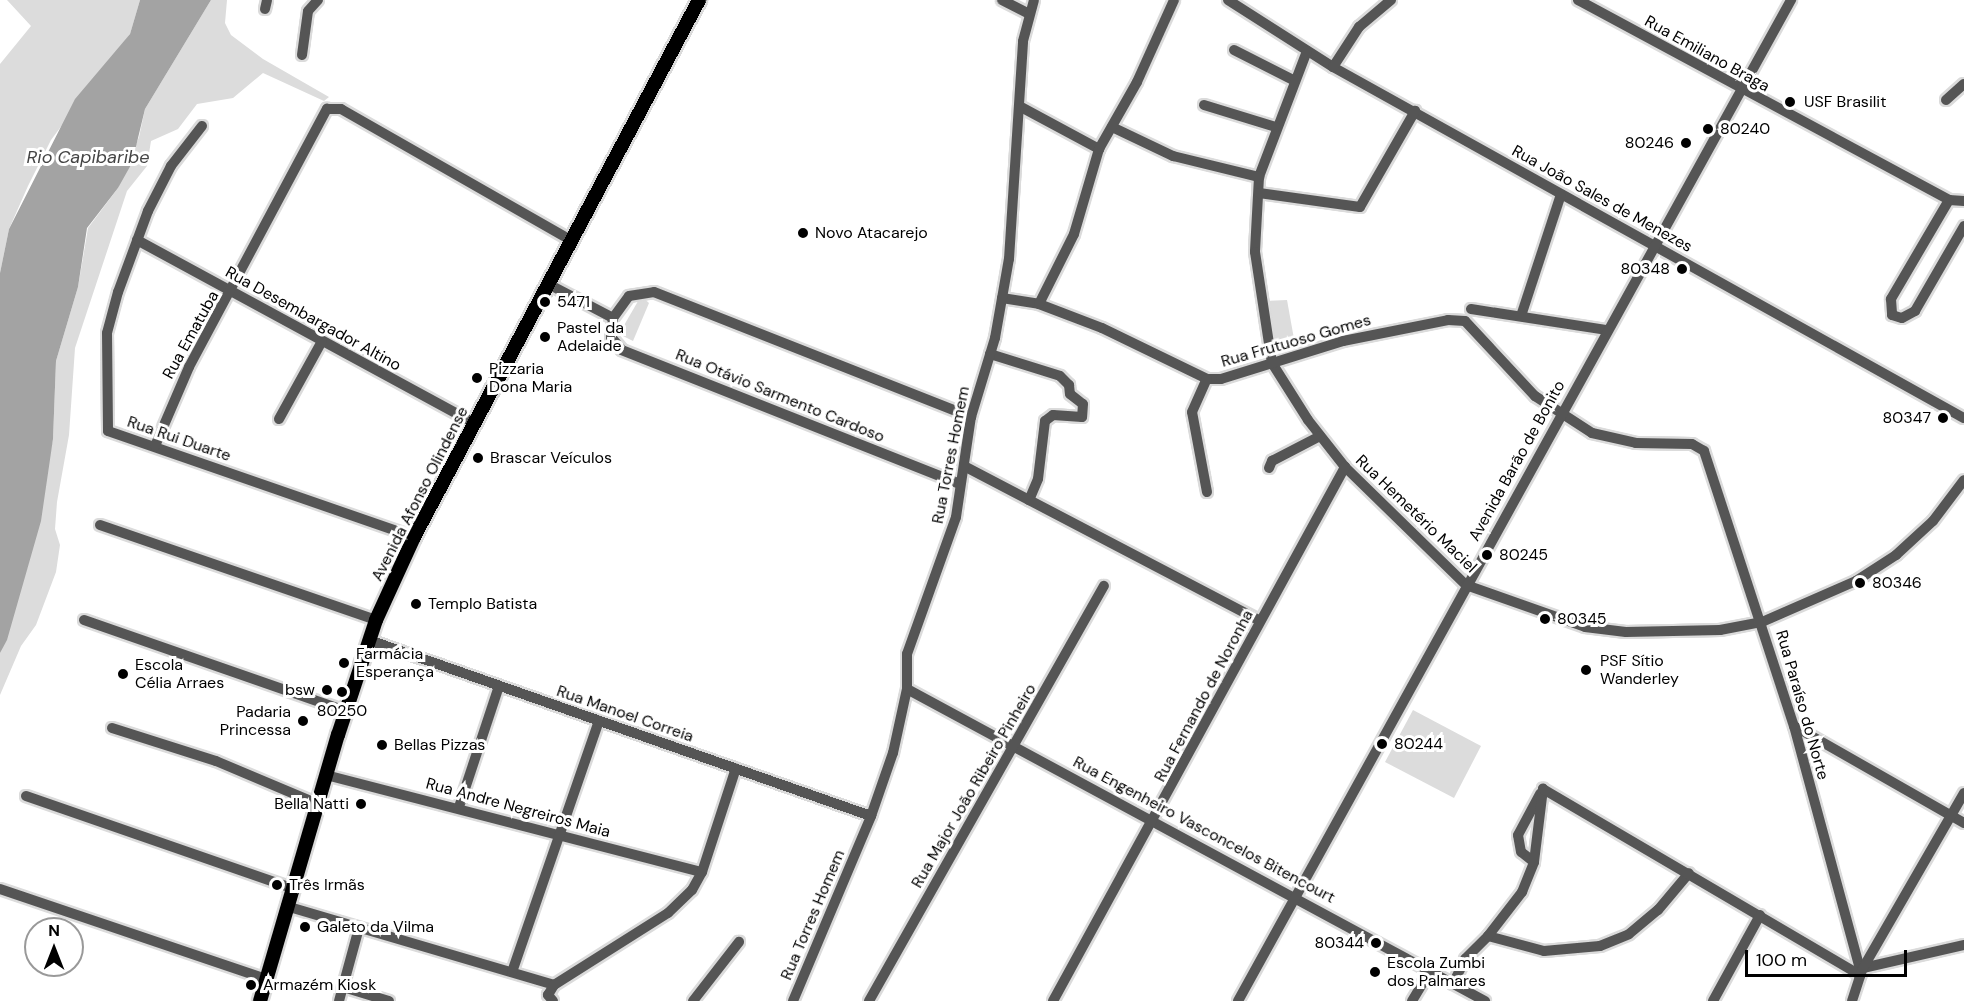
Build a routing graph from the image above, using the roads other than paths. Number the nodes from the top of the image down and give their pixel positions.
1 (318, 0) edge
2 (699, 0) edge
3 (1002, 0) edge
4 (1034, 0) edge
5 (1174, 0) edge
6 (1228, 0) edge
7 (1390, 0) edge
8 (1578, 0) edge
9 (1791, 0) edge
10 (1028, 13) junction
11 (1234, 51) dead end
12 (1307, 51) junction
13 (302, 55) dead end
14 (1333, 67) junction
15 (1294, 81) junction
16 (1964, 84) edge
17 (1741, 90) junction
18 (1946, 100) dead end
19 (1204, 105) dead end
20 (1021, 107) junction
21 (1415, 111) junction
22 (202, 126) dead end
23 (1276, 127) junction
24 (1112, 128) junction
25 (1099, 149) junction
26 (1259, 177) junction
27 (1259, 193) junction
28 (1561, 194) junction
29 (1949, 200) junction
30 (1964, 201) edge
31 (1964, 226) edge
32 (137, 240) junction
33 (573, 242) junction
34 (1655, 248) junction
35 (550, 285) junction
36 (232, 292) junction
37 (1002, 298) junction
38 (1039, 304) junction
39 (1471, 309) dead end
40 (1521, 316) junction
41 (613, 318) junction
42 (1608, 330) junction
43 (322, 341) junction
44 (990, 354) junction
45 (1272, 363) junction
46 (1207, 379) junction
47 (1559, 414) junction
48 (971, 417) junction
49 (1964, 418) edge
50 (279, 419) dead end
51 (474, 423) junction
52 (1320, 436) junction
53 (154, 446) junction
54 (964, 466) junction
55 (1269, 468) dead end
56 (1345, 468) junction
57 (1964, 480) edge
58 (960, 484) junction
59 (1207, 492) dead end
60 (1029, 500) junction
61 (100, 525) dead end
62 (414, 537) junction
63 (1466, 585) junction
64 (1104, 586) dead end
65 (84, 620) dead end
66 (376, 620) junction
67 (1260, 621) junction
68 (1762, 622) junction
69 (369, 640) junction
70 (499, 687) junction
71 (907, 689) junction
72 (346, 711) junction
73 (599, 721) junction
74 (1794, 726) junction
75 (112, 728) dead end
76 (1016, 744) junction
77 (736, 768) junction
78 (326, 775) junction
79 (1542, 791) junction
80 (1964, 793) edge
81 (26, 796) dead end
82 (318, 804) junction
83 (459, 807) junction
84 (1951, 815) junction
85 (871, 816) junction
86 (1154, 822) junction
87 (1964, 823) edge
88 (561, 834) junction
89 (1534, 862) junction
90 (702, 872) junction
91 (1689, 873) junction
92 (291, 888) junction
93 (0, 889) edge
94 (1295, 896) junction
95 (286, 906) junction
96 (1760, 915) junction
97 (359, 928) junction
98 (1488, 936) junction
99 (739, 942) dead end
100 (1964, 945) edge
101 (1430, 971) junction
102 (1861, 971) junction
103 (512, 972) junction
104 (266, 979) junction
105 (1453, 984) junction
106 (554, 985) junction
107 (343, 987) junction
108 (260, 1001) edge
109 (339, 1001) edge
110 (389, 1001) edge
111 (553, 1001) edge
112 (693, 1001) edge
113 (793, 1001) edge
114 (869, 1001) edge
115 (1053, 1001) edge
116 (1238, 1001) edge
117 (1412, 1001) edge
118 (1485, 1001) edge
119 (1713, 1001) edge
120 (1852, 1001) edge

1 - 13 street
2 - 33 main road, Avenida Afonso Olindense
3 - 10 street
4 - 10 street, Rua Torres Homem
5 - 24 street
6 - 12 street, Rua João Sales de Menezes
7 - 14 street
8 - 17 street, Rua Emiliano Braga
9 - 17 street, Avenida Barão de Bonito
10 - 20 street, Rua Torres Homem
11 - 15 street
12 - 14 street, Rua João Sales de Menezes
12 - 15 street, Rua Hemetério Maciel
14 - 21 street, Rua João Sales de Menezes
15 - 23 street, Rua Hemetério Maciel
16 - 18 street
17 - 29 street, Rua Emiliano Braga
17 - 34 street, Avenida Barão de Bonito
19 - 23 street
20 - 25 street
20 - 37 street, Rua Torres Homem
21 - 27 street
21 - 28 street, Rua João Sales de Menezes
22 - 32 street, Rua Rui Duarte
23 - 26 street, Rua Hemetério Maciel
24 - 25 street
24 - 26 street
25 - 38 street
26 - 27 street, Rua Hemetério Maciel
27 - 45 street, Rua Hemetério Maciel
28 - 34 street, Rua João Sales de Menezes
28 - 40 street
29 - 30 street
29 - 31 street
32 - 36 street, Rua Desembargador Altino
32 - 53 street, Rua Rui Duarte
33 - 35 main road, Avenida Afonso Olindense
33 - 36 street, Rua Ematuba
34 - 42 street, Avenida Barão de Bonito
34 - 49 street, Rua João Sales de Menezes
35 - 41 street
35 - 51 main road, Avenida Afonso Olindense
36 - 43 street, Rua Desembargador Altino
36 - 53 street, Rua Ematuba
37 - 38 street, Rua Frutuoso Gomes
37 - 44 street, Rua Torres Homem
38 - 46 street, Rua Frutuoso Gomes
39 - 40 street
40 - 42 street
41 - 48 street
41 - 58 street, Rua Otávio Sarmento Cardoso
42 - 47 street, Avenida Barão de Bonito
43 - 50 street
43 - 51 street, Rua Desembargador Altino
44 - 48 street, Rua Torres Homem
44 - 60 street
45 - 46 street, Rua Frutuoso Gomes
45 - 47 street, Rua Frutuoso Gomes
45 - 52 street, Rua Hemetério Maciel
46 - 59 street
47 - 63 street, Avenida Barão de Bonito
47 - 68 street, Rua Paraíso do Norte
48 - 54 street, Rua Torres Homem
51 - 62 main road, Avenida Afonso Olindense
52 - 55 street
52 - 56 street, Rua Hemetério Maciel
53 - 62 street, Rua Rui Duarte
54 - 58 street, Rua Torres Homem
54 - 60 street
56 - 63 street, Rua Hemetério Maciel
56 - 67 street, Rua Fernando de Noronha
57 - 68 street, Rua Hemetério Maciel
58 - 71 street, Rua Torres Homem
60 - 67 street
61 - 66 street
62 - 66 main road, Avenida Afonso Olindense
63 - 68 street, Rua Hemetério Maciel
63 - 94 street, Avenida Barão de Bonito
64 - 76 street, Rua Major João Ribeiro Pinheiro
65 - 72 street
66 - 69 main road, Avenida Afonso Olindense
67 - 86 street, Rua Fernando de Noronha
68 - 74 street, Rua Paraíso do Norte
69 - 70 street, Rua Manoel Correia
69 - 72 main road, Avenida Afonso Olindense
70 - 73 street, Rua Manoel Correia
70 - 83 street
71 - 76 street, Rua Engenheiro Vasconcelos Bitencourt
71 - 85 street, Rua Torres Homem
72 - 78 main road, Avenida Afonso Olindense
73 - 77 street, Rua Manoel Correia
73 - 88 street
74 - 84 street
74 - 102 street, Rua Paraíso do Norte
75 - 82 street
76 - 86 street, Rua Engenheiro Vasconcelos Bitencourt
76 - 114 street, Rua Major João Ribeiro Pinheiro
77 - 85 street, Rua Manoel Correia
77 - 90 street
78 - 82 main road, Avenida Afonso Olindense
78 - 83 street, Rua Andre Negreiros Maia
79 - 89 street
79 - 89 street
79 - 91 street
80 - 84 street
81 - 92 street
82 - 92 main road, Avenida Afonso Olindense
83 - 88 street, Rua Andre Negreiros Maia
84 - 87 street
84 - 102 street
85 - 113 street, Rua Torres Homem
86 - 94 street, Rua Engenheiro Vasconcelos Bitencourt
86 - 115 street, Rua Fernando de Noronha
88 - 90 street, Rua Andre Negreiros Maia
88 - 103 street
89 - 98 street
90 - 106 street
91 - 96 street
91 - 98 street
92 - 95 main road, Avenida Afonso Olindense
93 - 104 street
94 - 101 street, Rua Engenheiro Vasconcelos Bitencourt
94 - 116 street, Avenida Barão de Bonito
95 - 97 street
95 - 104 main road, Avenida Afonso Olindense
96 - 102 street
96 - 119 street
97 - 103 street
97 - 107 street
98 - 105 street
99 - 112 street
100 - 102 street
101 - 105 street, Rua Engenheiro Vasconcelos Bitencourt
101 - 117 street
102 - 120 street
103 - 106 street
104 - 108 main road, Avenida Afonso Olindense
105 - 118 street, Rua Engenheiro Vasconcelos Bitencourt
106 - 111 street
107 - 109 street
107 - 110 street

